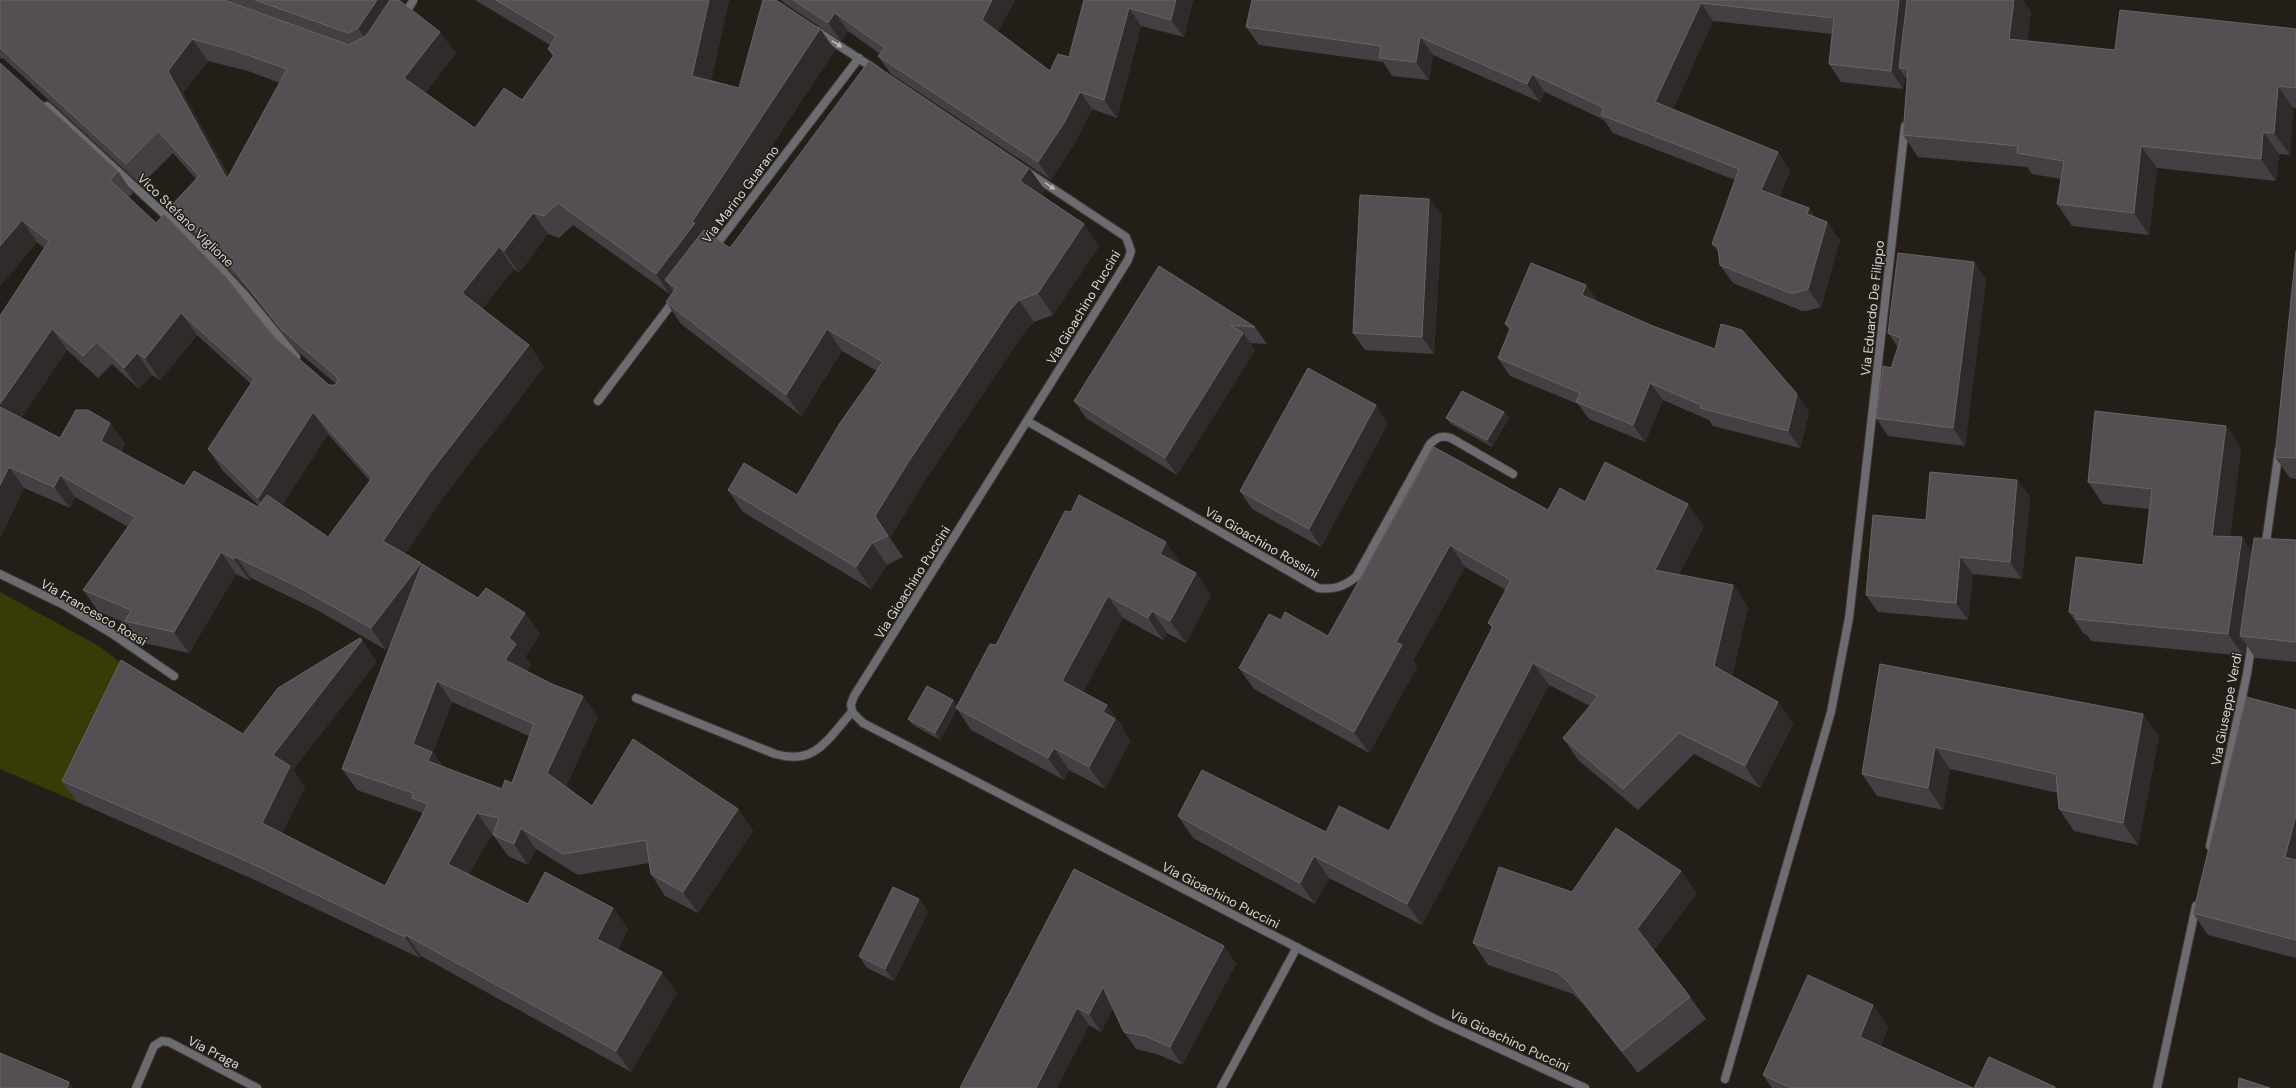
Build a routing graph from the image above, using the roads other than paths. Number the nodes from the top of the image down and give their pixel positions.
1 (413, 1) edge
2 (808, 25) edge
3 (395, 27) edge
4 (859, 58) junction
5 (885, 76) edge
6 (38, 98) edge
7 (1906, 119) edge
8 (1022, 168) edge
9 (709, 255) edge
10 (680, 293) edge
11 (303, 363) edge
12 (598, 401) dead end
13 (1027, 421) junction
14 (2280, 440) edge
15 (1513, 474) dead end
16 (2264, 557) edge
17 (0, 574) edge
18 (2252, 635) edge
19 (174, 676) dead end
20 (636, 698) dead end
21 (852, 712) junction
22 (2208, 854) edge
23 (2198, 901) edge
24 (1297, 947) junction
25 (1725, 1079) dead end
26 (136, 1088) edge
27 (257, 1088) edge
28 (1221, 1088) edge
29 (1585, 1088) edge
30 (2157, 1088) edge

1 - 3 street
2 -> 4 street
4 - 5 street
4 - 9 street, Via Marino Guarano
6 - 11 street, Vico Stefano Viglione
7 - 25 street, Via Eduardo De Filippo
8 -> 13 street, Via Gioachino Puccini
10 - 12 street
13 - 15 street, Via Gioachino Rossini
13 - 21 street, Via Gioachino Puccini
14 - 16 street
17 - 19 street, Via Francesco Rossi
18 - 22 street, Via Giuseppe Verdi
20 - 21 street
21 - 24 street, Via Gioachino Puccini
23 - 30 street
24 - 28 street
24 - 29 street, Via Gioachino Puccini
26 - 27 street, Via Praga

